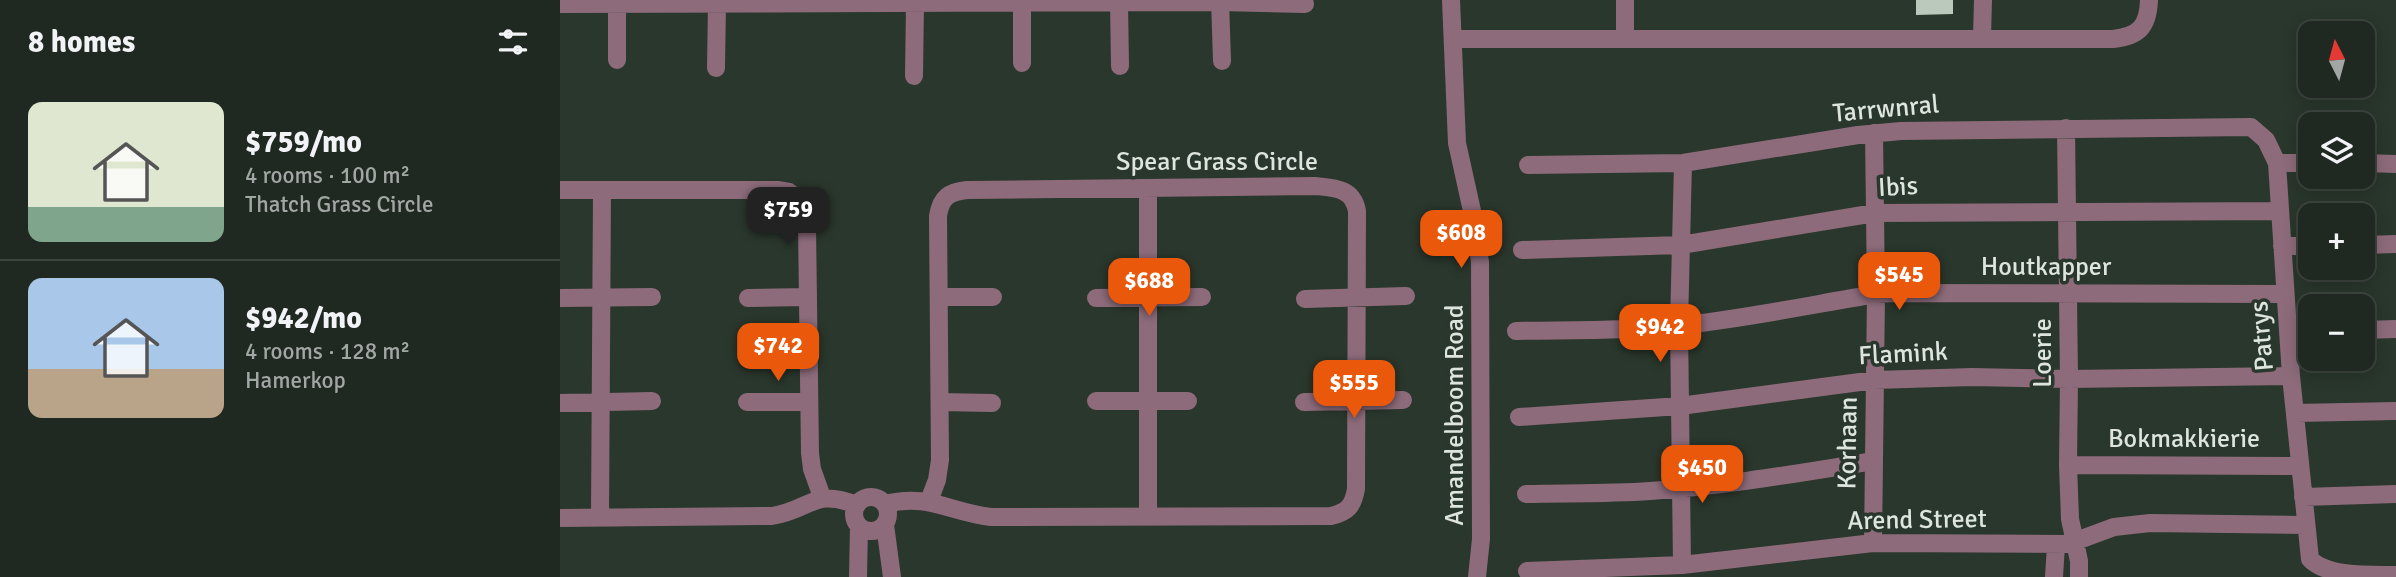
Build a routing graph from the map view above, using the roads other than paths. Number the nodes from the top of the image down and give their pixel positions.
1 (1451, 0) edge
2 (1625, 0) edge
3 (1983, 0) edge
4 (2149, 0) edge
5 (1220, 1) edge
6 (1022, 2) junction
7 (1119, 2) junction
8 (564, 3) edge
9 (717, 3) junction
10 (915, 3) junction
11 (617, 4) junction
12 (1305, 4) dead end
13 (1982, 37) junction
14 (1625, 38) junction
15 (1454, 39) junction
16 (617, 60) dead end
17 (1222, 61) dead end
18 (1022, 63) dead end
19 (1119, 66) dead end
20 (716, 68) dead end
21 (914, 76) dead end
22 (2251, 127) joint
23 (2066, 128) junction
24 (1874, 133) junction
25 (1683, 163) junction
26 (2277, 163) junction
27 (2298, 163) edge
28 (2375, 163) edge
29 (2396, 164) edge
30 (1528, 165) dead end
31 (1148, 188) junction
32 (560, 190) edge
33 (602, 190) junction
34 (2280, 211) junction
35 (2068, 212) junction
36 (1875, 213) junction
37 (2396, 244) edge
38 (1681, 245) junction
39 (2375, 245) edge
40 (2282, 246) junction
41 (2298, 246) edge
42 (1522, 250) dead end
43 (1876, 294) junction
44 (2069, 294) junction
45 (2285, 294) junction
46 (1406, 296) dead end
47 (808, 297) junction
48 (993, 297) dead end
49 (1202, 297) dead end
50 (1357, 297) junction
51 (560, 298) edge
52 (601, 298) junction
53 (652, 298) dead end
54 (748, 298) dead end
55 (939, 298) junction
56 (1096, 298) dead end
57 (1149, 298) junction
58 (1305, 299) dead end
59 (1679, 325) junction
60 (2396, 329) edge
61 (2375, 330) edge
62 (1516, 331) dead end
63 (2288, 331) junction
64 (2298, 331) edge
65 (2291, 376) junction
66 (2069, 379) junction
67 (1875, 380) junction
68 (1148, 400) junction
69 (1403, 400) dead end
70 (652, 401) dead end
71 (1096, 401) dead end
72 (1188, 401) dead end
73 (1356, 401) junction
74 (560, 402) edge
75 (747, 402) dead end
76 (809, 402) junction
77 (940, 402) junction
78 (1304, 402) dead end
79 (601, 403) junction
80 (992, 403) dead end
81 (1680, 407) junction
82 (2396, 411) edge
83 (2295, 412) junction
84 (1519, 417) dead end
85 (1874, 461) junction
86 (2068, 465) junction
87 (2300, 466) junction
88 (1679, 488) junction
89 (1526, 494) dead end
90 (2396, 494) edge
91 (822, 497) junction
92 (2303, 497) junction
93 (929, 501) junction
94 (885, 504) junction
95 (857, 505) junction
96 (1148, 515) junction
97 (560, 517) edge
98 (600, 517) junction
99 (885, 525) junction
100 (2305, 525) junction
101 (859, 526) junction
102 (1481, 539) junction
103 (1873, 543) junction
104 (2075, 543) junction
105 (2056, 545) junction
106 (1682, 565) junction
107 (1527, 571) dead end
108 (2396, 575) edge
109 (858, 577) edge
110 (892, 577) edge
111 (1477, 577) edge
112 (1489, 577) edge
113 (2054, 577) edge
114 (2079, 577) edge

1 - 15 street, Amandelboom Road
2 - 14 street
3 - 13 street
4 - 13 street
5 - 7 street
5 - 12 street
5 - 17 street
6 - 7 street
6 - 10 street
6 - 18 street
7 - 19 street
8 - 11 street
9 - 10 street
9 - 11 street
9 - 20 street
10 - 21 street
11 - 16 street
13 - 14 street
14 - 15 street
15 - 102 street, Amandelboom Road
22 - 23 street, Tarrwnral
22 - 26 street, Patrys
23 - 24 street, Tarrwnral
23 - 35 street, Loerie
24 - 25 street, Tarrwnral
24 - 36 street, Korhaan
25 - 30 street, Tarrwnral
25 - 38 street
26 - 27 street
26 - 34 street, Patrys
28 - 29 street
31 - 50 street, Spear Grass Circle
31 - 55 street, Spear Grass Circle
31 - 57 street
32 - 33 street
33 - 47 street
33 - 52 street
34 - 35 street, Ibis
34 - 40 street, Patrys
35 - 36 street, Ibis
35 - 44 street, Loerie
36 - 38 street, Ibis
36 - 43 street, Korhaan
37 - 39 street
38 - 42 street, Ibis
38 - 59 street
40 - 41 street
40 - 45 street, Patrys
43 - 44 street, Houtkapper
43 - 59 street, Houtkapper
43 - 67 street, Korhaan
44 - 45 street, Houtkapper
44 - 66 street, Loerie
45 - 63 street, Patrys
46 - 50 street
47 - 54 street
47 - 76 street
48 - 55 street
49 - 57 street
50 - 58 street
50 - 73 street, Spear Grass Circle
51 - 52 street
52 - 53 street
52 - 79 street
55 - 77 street, Spear Grass Circle
56 - 57 street
57 - 68 street
59 - 62 street, Houtkapper
59 - 81 street
60 - 61 street
63 - 64 street
63 - 65 street, Patrys
65 - 66 street, Flamink
65 - 83 street, Patrys
66 - 67 street, Flamink
66 - 86 street, Loerie
67 - 81 street, Flamink
67 - 85 street, Korhaan
68 - 71 street
68 - 72 street
68 - 96 street
69 - 73 street
70 - 79 street
73 - 78 street
73 - 96 street, Spear Grass Circle
74 - 79 street
75 - 76 street
76 - 91 street
77 - 80 street
77 - 93 street, Spear Grass Circle
79 - 98 street
81 - 84 street, Flamink
81 - 88 street
82 - 83 street
83 - 87 street, Patrys
85 - 88 street
85 - 103 street, Korhaan
86 - 87 street, Bokmakkierie
86 - 104 street, Loerie
87 - 92 street, Patrys
88 - 89 street
88 - 106 street
90 - 92 street
91 - 95 street
91 - 98 street
92 - 100 street, Patrys
93 - 94 street, Spear Grass Circle
93 - 96 street, Spear Grass Circle
94 - 95 street
94 - 99 street
95 - 101 street
97 - 98 street
99 - 101 street
99 - 110 street
100 - 104 street, Arend Street
100 - 108 street, Patrys
101 - 109 street
102 - 111 street, Amandelboom Road
102 - 112 street, Amandelboom Road
103 - 105 street, Arend Street
103 - 106 street, Arend Street
104 - 105 street, Arend Street
104 - 114 street, Loerie
105 - 113 street
106 - 107 street, Arend Street

